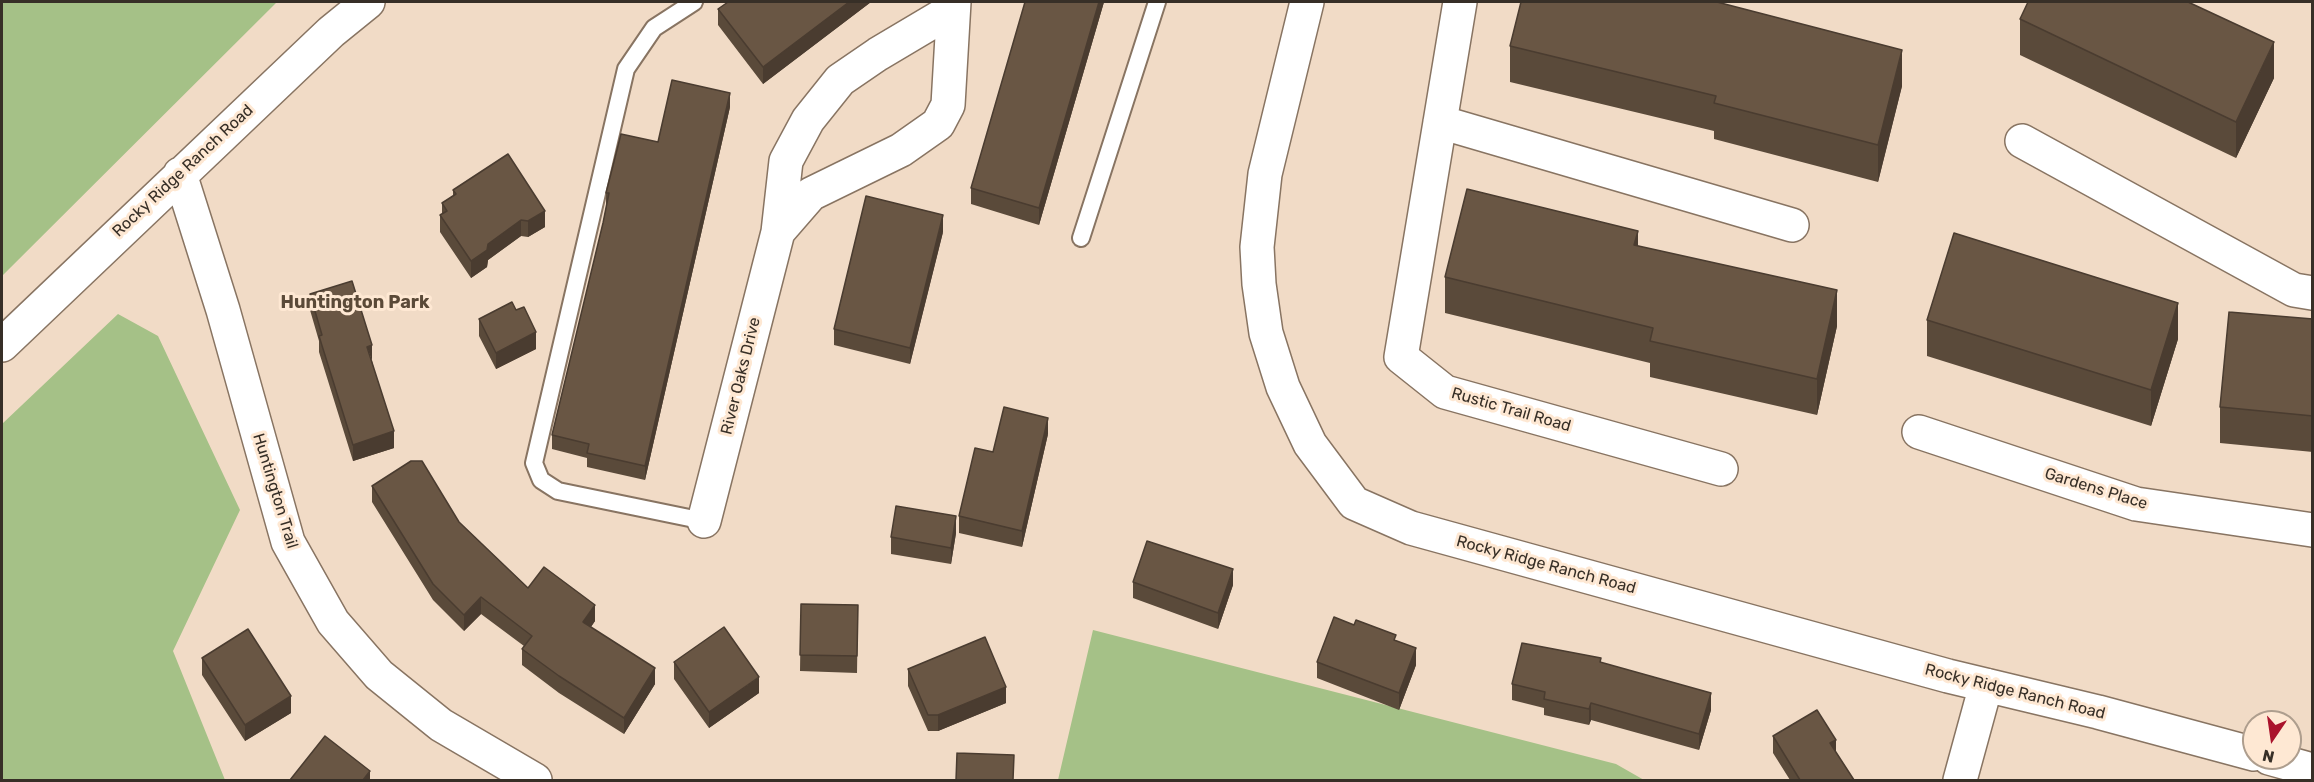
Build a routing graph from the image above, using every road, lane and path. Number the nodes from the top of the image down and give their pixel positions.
1 (368, 2) edge
2 (694, 2) edge
3 (1157, 2) edge
4 (1307, 2) edge
5 (1460, 2) edge
6 (953, 6) edge
7 (1440, 122) junction
8 (2022, 141) dead end
9 (180, 174) junction
10 (1792, 225) dead end
11 (778, 232) junction
12 (1081, 237) dead end
13 (2313, 293) edge
14 (2, 345) edge
15 (1919, 432) dead end
16 (1721, 469) dead end
17 (704, 520) joint
18 (2313, 530) edge
19 (1986, 685) junction
20 (2242, 751) edge
21 (535, 780) edge
22 (1960, 780) edge

1 - 9 street, Rocky Ridge Ranch Road
2 - 17 lane
3 - 12 lane
4 - 19 street, Rocky Ridge Ranch Road
5 - 7 street, Rustic Trail Road
6 - 11 street, River Oaks Drive
6 - 11 street, River Oaks Drive
7 - 10 street
7 - 16 street, Rustic Trail Road
8 - 13 street
9 - 14 street, Rocky Ridge Ranch Road
9 - 21 street, Huntington Trail
11 - 17 street, River Oaks Drive
15 - 18 street, Gardens Place
19 - 20 street, Rocky Ridge Ranch Road
19 - 22 street

